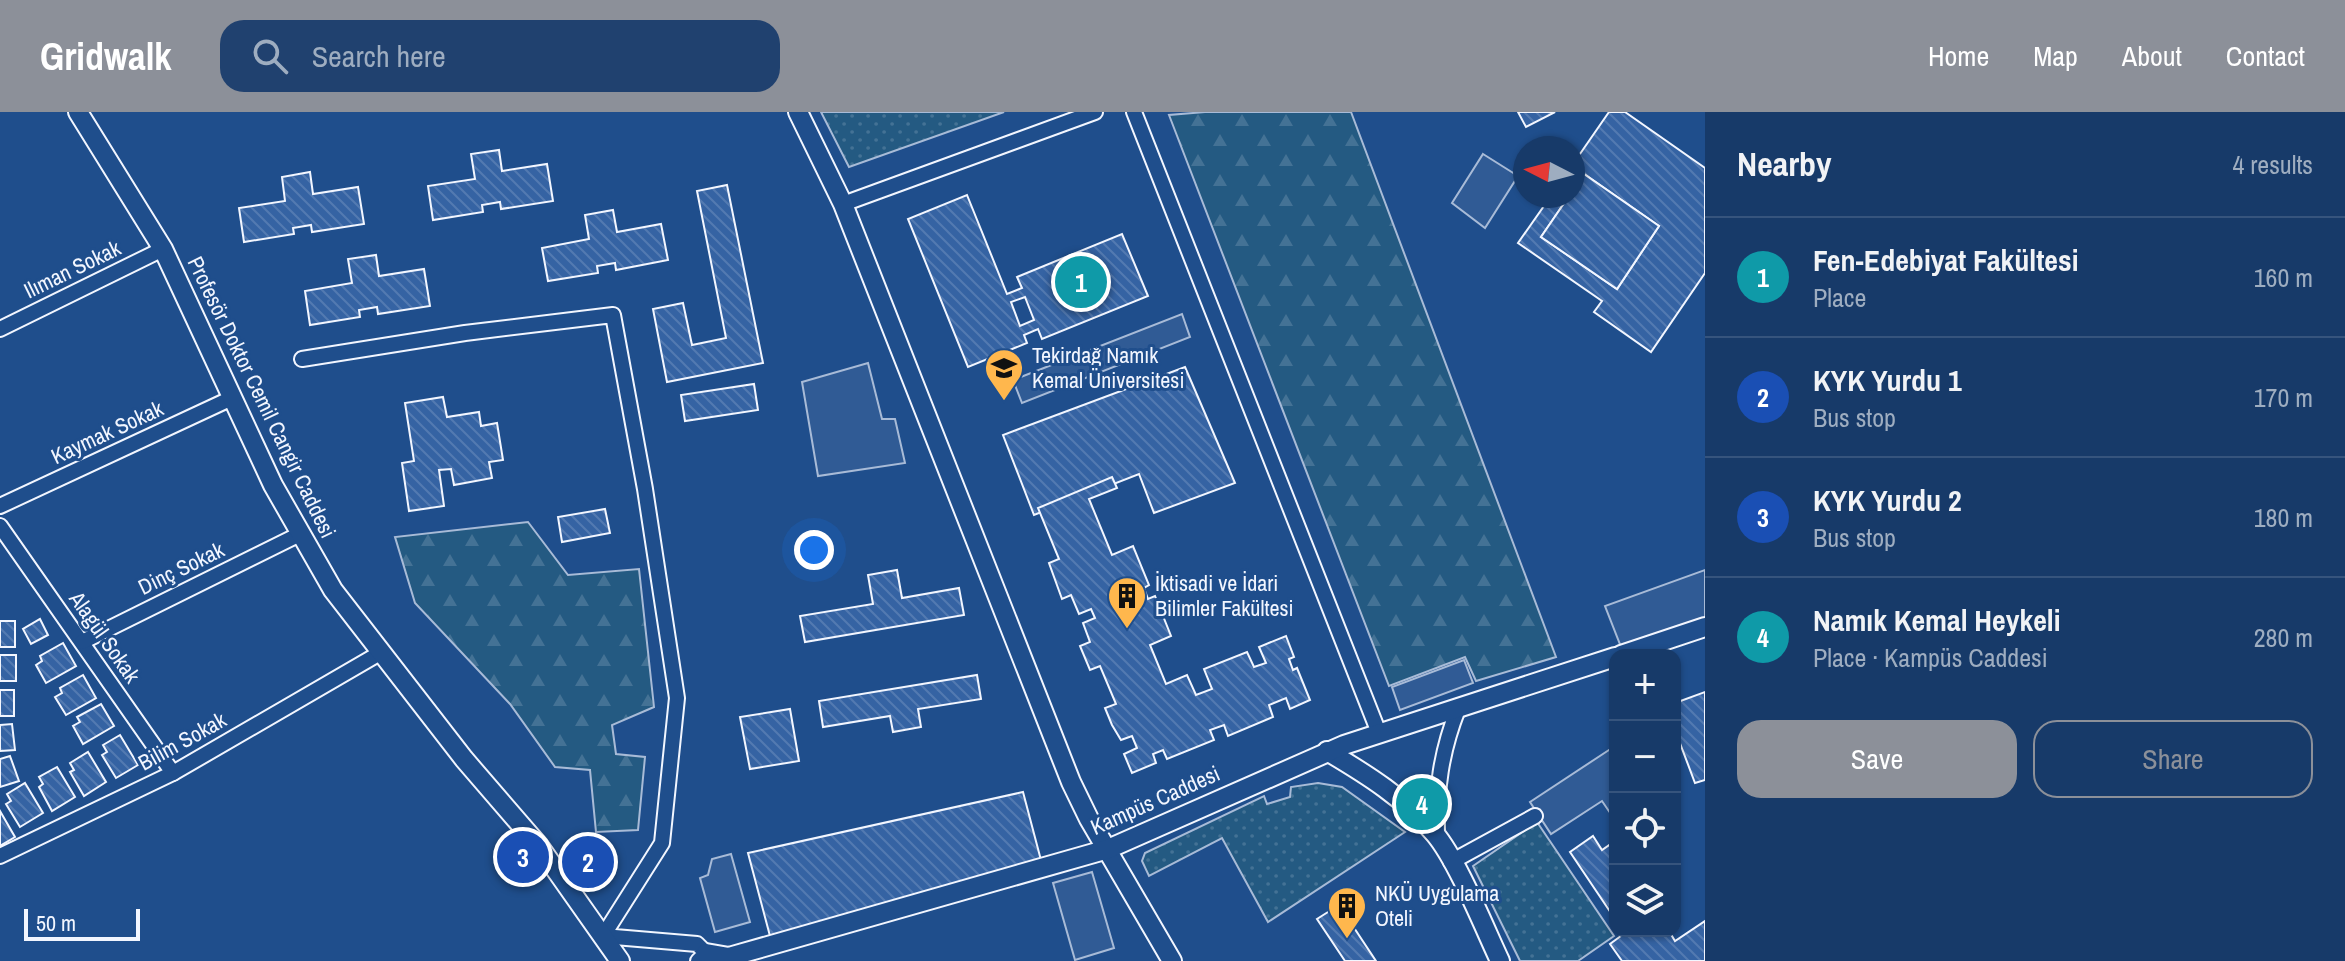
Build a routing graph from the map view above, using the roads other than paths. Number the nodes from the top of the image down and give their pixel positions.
1 (78, 112) edge
2 (798, 112) edge
3 (1095, 112) edge
4 (1134, 112) edge
5 (843, 204) junction
6 (163, 249) junction
7 (0, 329) edge
8 (302, 359) dead end
9 (232, 398) junction
10 (0, 506) edge
11 (0, 526) edge
12 (300, 534) junction
13 (1705, 627) edge
14 (82, 642) junction
15 (1639, 649) edge
16 (380, 653) junction
17 (1609, 659) edge
18 (1458, 709) junction
19 (1379, 733) junction
20 (1327, 751) junction
21 (173, 773) junction
22 (1535, 816) dead end
23 (1437, 836) junction
24 (1108, 849) junction
25 (0, 856) edge
26 (1451, 862) junction
27 (603, 936) junction
28 (702, 957) edge
29 (620, 961) edge
30 (1172, 961) edge
31 (1500, 961) edge

1 - 6 street, Profesör Doktor Cemil Cangir Caddesi
2 - 5 street
3 - 5 street
4 - 19 street
5 - 24 street
6 - 7 street, Ilıman Sokak
6 - 9 street, Profesör Doktor Cemil Cangir Caddesi
8 - 27 street
9 - 10 street, Kaymak Sokak
9 - 12 street, Profesör Doktor Cemil Cangir Caddesi
11 - 14 street, Alagül Sokak
12 - 14 street, Dinç Sokak
12 - 16 street, Profesör Doktor Cemil Cangir Caddesi
13 - 15 street, Kampüs Caddesi
14 - 21 street, Alagül Sokak
16 - 21 street, Bilim Sokak
16 - 27 street, Profesör Doktor Cemil Cangir Caddesi
17 - 18 street, Kampüs Caddesi
18 - 19 street, Kampüs Caddesi
18 - 23 street
19 - 20 street, Kampüs Caddesi
20 - 23 street
20 - 24 street, Kampüs Caddesi
21 - 25 street, Bilim Sokak
22 - 26 street
23 - 26 street
24 - 28 street, Kampüs Caddesi
24 - 30 street
26 - 31 street
27 - 28 street
27 - 29 street, Profesör Doktor Cemil Cangir Caddesi

